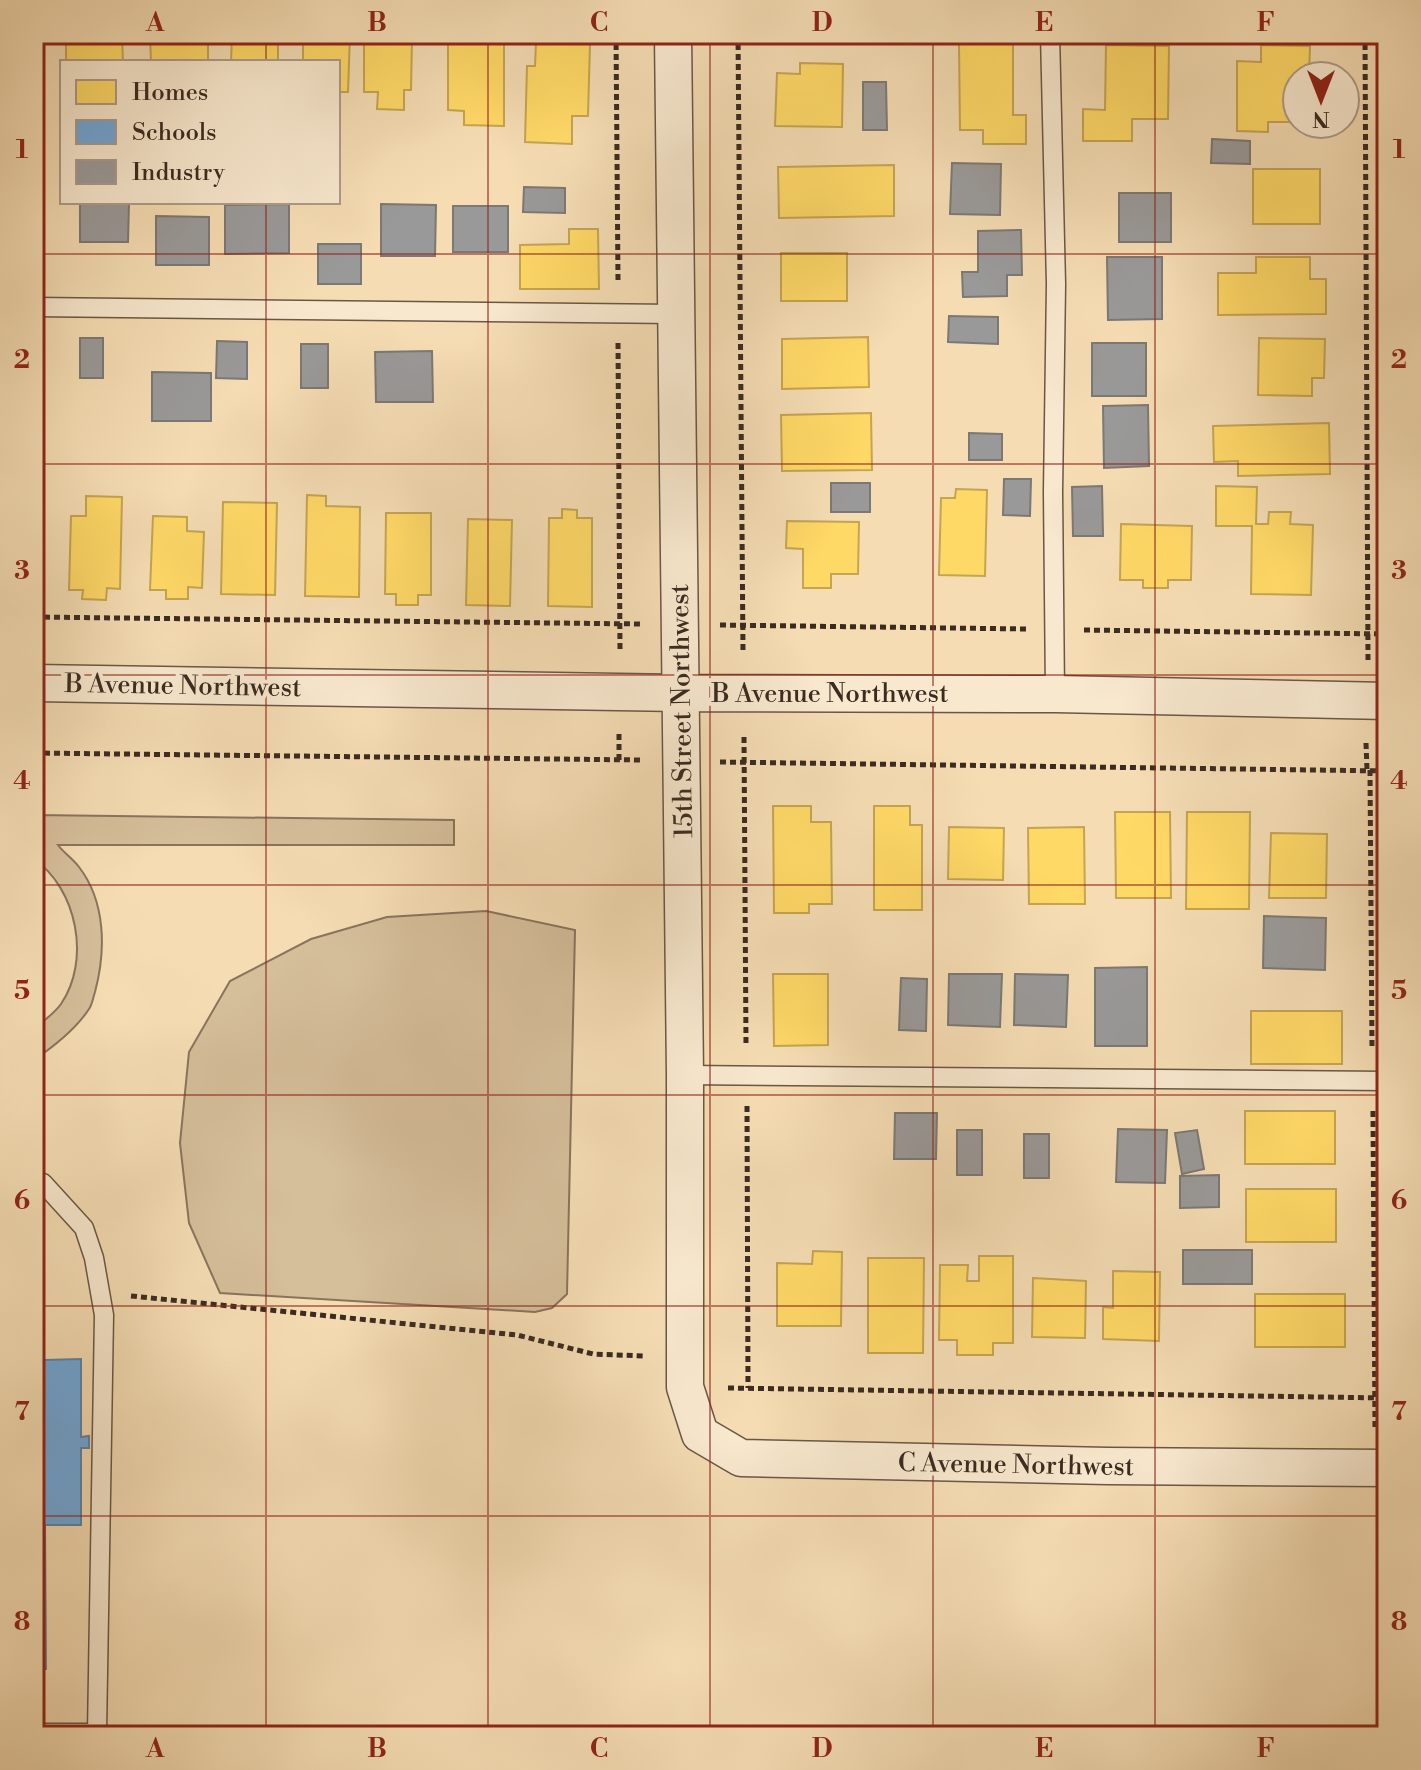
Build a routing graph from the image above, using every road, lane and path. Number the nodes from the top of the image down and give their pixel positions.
1 (673, 34) edge
2 (738, 34) edge
3 (1050, 34) edge
4 (1365, 34) edge
5 (34, 307) edge
6 (676, 314) junction
7 (34, 617) edge
8 (648, 624) dead end
9 (743, 652) dead end
10 (1368, 661) dead end
11 (34, 683) edge
12 (681, 693) junction
13 (1055, 694) junction
14 (1387, 701) edge
15 (619, 734) dead end
16 (1366, 743) dead end
17 (34, 753) edge
18 (619, 760) junction
19 (648, 760) dead end
20 (715, 762) dead end
21 (1367, 770) junction
22 (1387, 771) edge
23 (685, 1075) junction
24 (1387, 1081) edge
25 (34, 1181) edge
26 (126, 1296) dead end
27 (657, 1356) dead end
28 (702, 1388) junction
29 (1387, 1398) edge
30 (1387, 1468) edge
31 (34, 1733) edge

1 - 6 street, 15th Street Northwest
2 - 9 path
3 - 13 lane
4 - 10 path
5 - 6 lane
6 - 12 street, 15th Street Northwest
7 - 8 path
11 - 12 street, B Avenue Northwest
12 - 13 street, B Avenue Northwest
12 - 23 street, 15th Street Northwest
13 - 14 street, B Avenue Northwest
15 - 18 path
16 - 21 path
17 - 18 path
18 - 19 path
20 - 21 path
21 - 22 path
23 - 24 lane
23 - 28 street, 15th Street Northwest
25 - 31 lane
26 - 27 path
28 - 29 path
28 - 30 street, C Avenue Northwest

